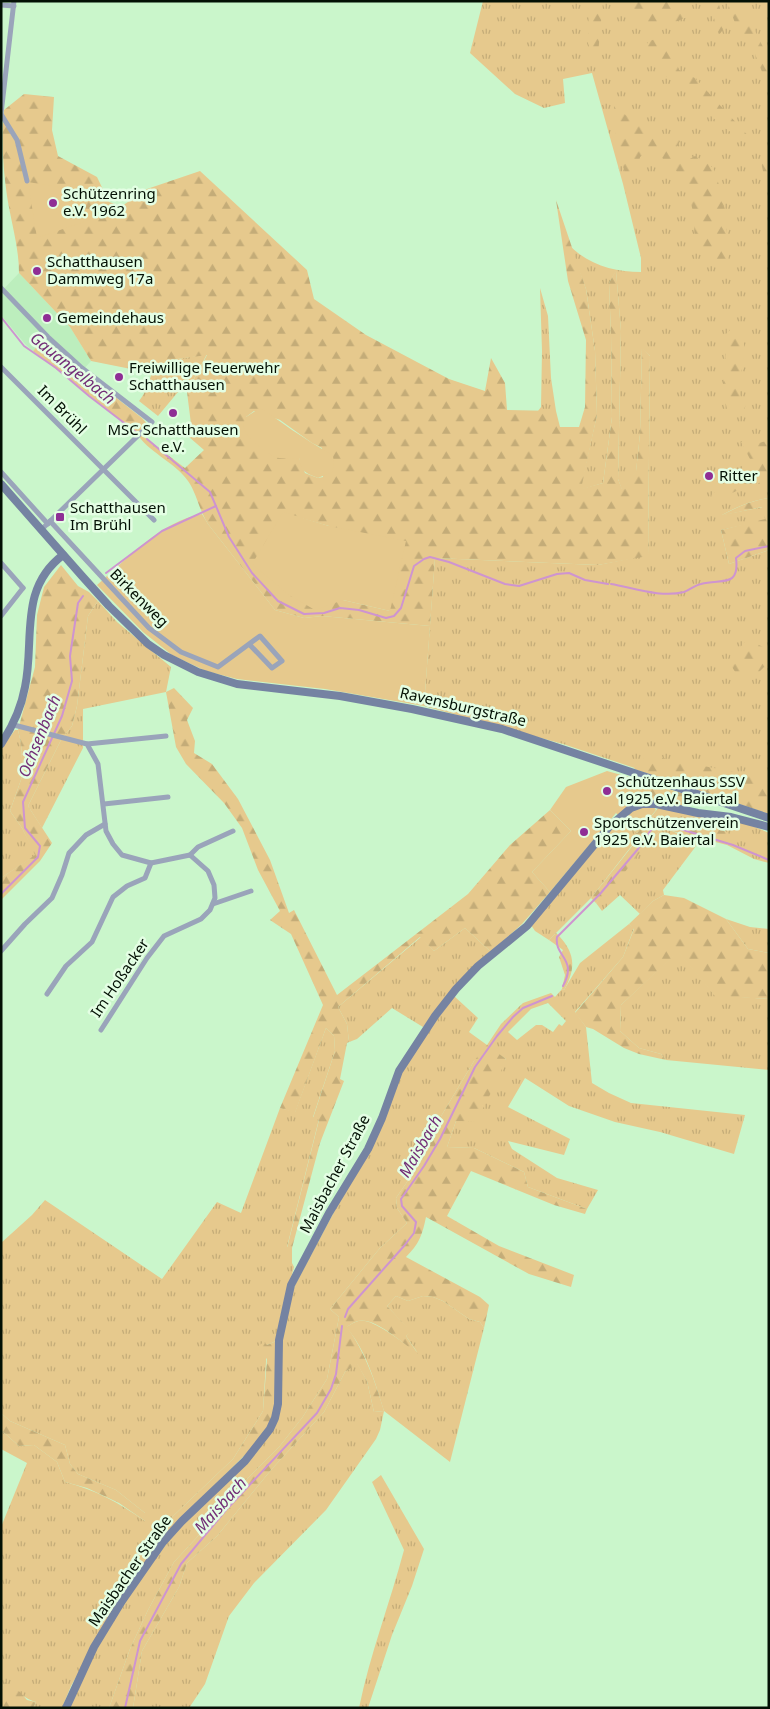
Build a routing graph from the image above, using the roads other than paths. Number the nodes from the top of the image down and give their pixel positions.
1 (14, 4) edge
2 (1, 5) edge
3 (1, 114) edge
4 (27, 181) dead end
5 (1, 288) edge
6 (1, 368) edge
7 (105, 470) junction
8 (1, 472) edge
9 (1, 484) edge
10 (154, 520) dead end
11 (49, 522) junction
12 (41, 530) junction
13 (63, 555) junction
14 (1, 563) edge
15 (23, 588) junction
16 (35, 590) junction
17 (1, 616) edge
18 (250, 644) junction
19 (14, 725) junction
20 (166, 736) dead end
21 (1, 744) edge
22 (86, 744) junction
23 (168, 797) dead end
24 (104, 804) junction
25 (769, 818) edge
26 (105, 824) junction
27 (769, 827) edge
28 (233, 831) dead end
29 (190, 854) junction
30 (152, 863) junction
31 (250, 890) dead end
32 (213, 904) junction
33 (1, 952) edge
34 (47, 994) dead end
35 (101, 1030) dead end
36 (66, 1708) edge

1 - 2 street
1 - 3 street
3 - 4 street
5 - 7 street
6 - 7 street, Im Brühl
7 - 10 street, Im Brühl
7 - 11 street
8 - 11 street, Birkenweg
9 - 12 street
11 - 12 street
11 - 18 street, Birkenweg
12 - 13 street
13 - 16 street
13 - 25 street, Ravensburgstraße
14 - 15 street
15 - 16 street
15 - 17 street
16 - 19 street
18 - 18 street
19 - 21 street
19 - 22 street
20 - 22 street
22 - 24 street
23 - 24 street
24 - 26 street
26 - 30 street
26 - 33 street
27 - 36 street, Maisbacher Straße
28 - 29 street
29 - 30 street
29 - 32 street
30 - 34 street
31 - 32 street
32 - 35 street, Im Hoßacker

